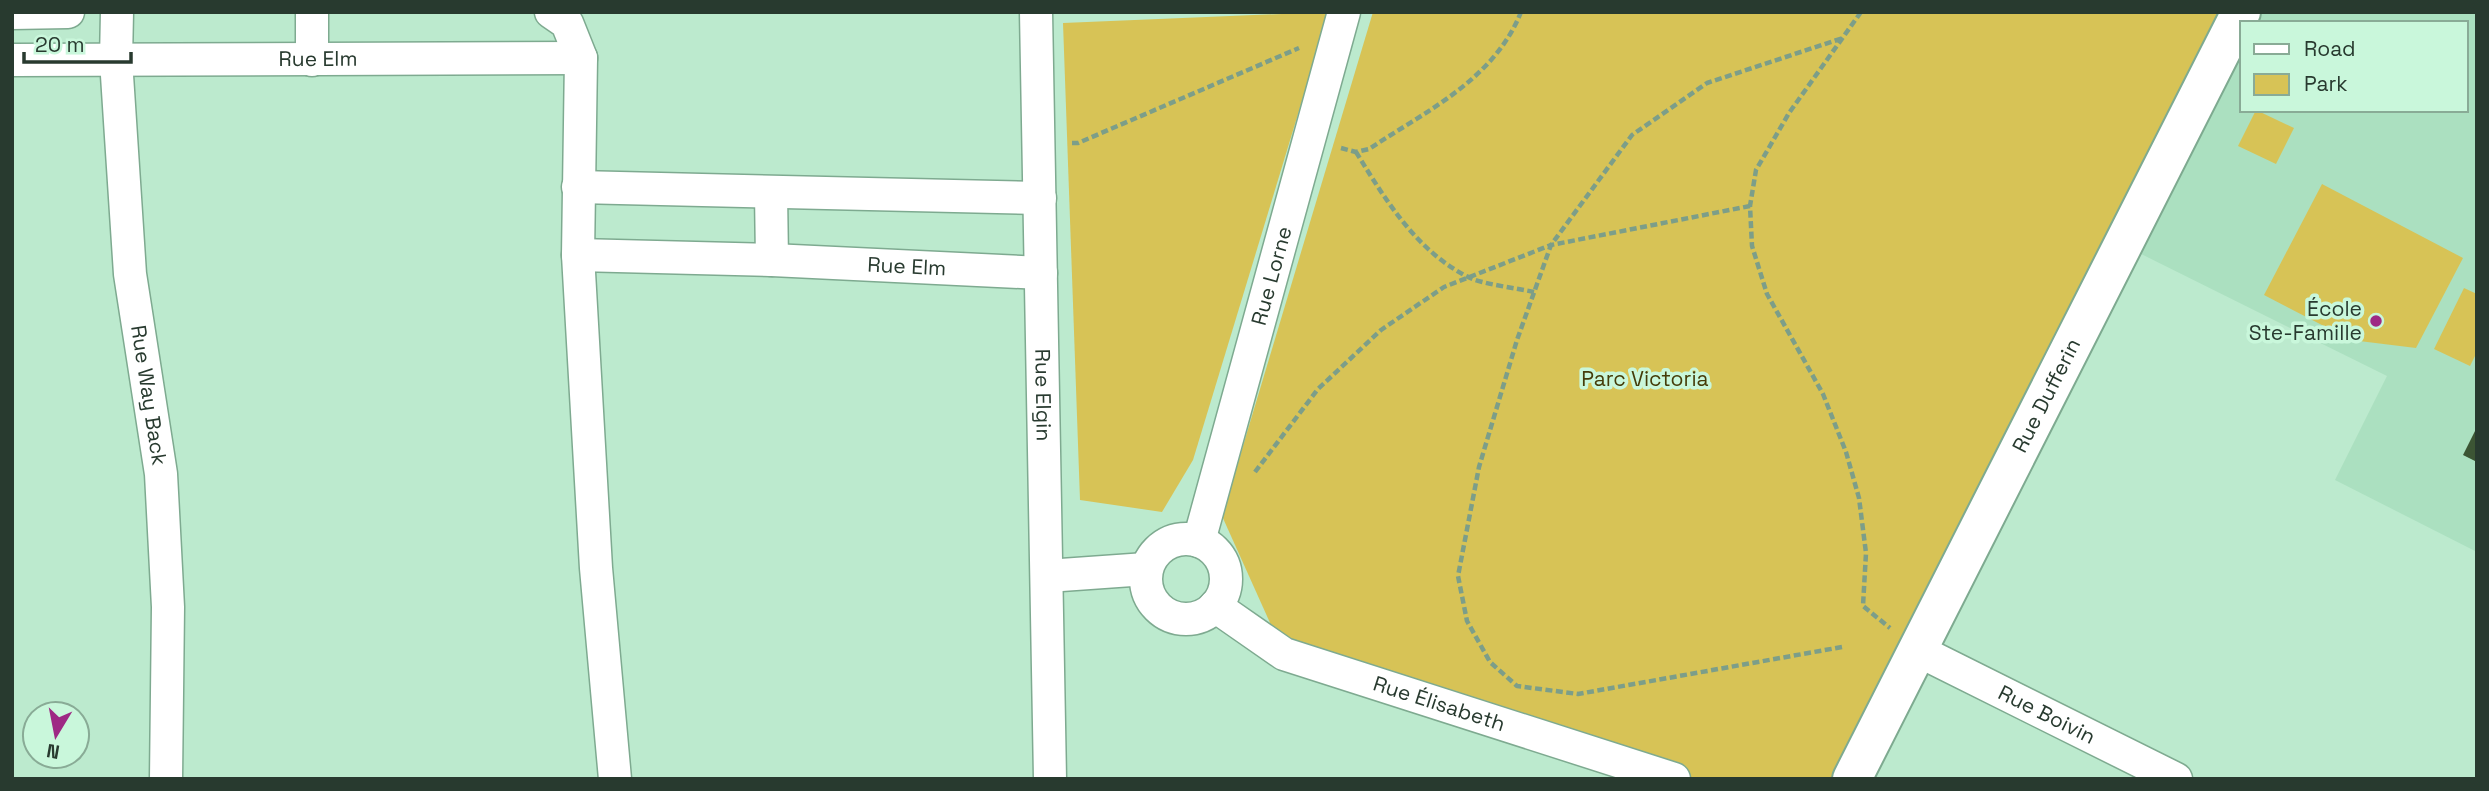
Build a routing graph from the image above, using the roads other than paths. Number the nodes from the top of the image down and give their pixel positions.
1 (68, 12) edge
2 (117, 12) edge
3 (287, 12) edge
4 (312, 12) edge
5 (325, 12) edge
6 (551, 12) edge
7 (1036, 12) edge
8 (2241, 12) edge
9 (12, 13) edge
10 (1341, 22) edge
11 (581, 58) junction
12 (12, 60) edge
13 (116, 60) junction
14 (312, 60) junction
15 (578, 187) junction
16 (771, 193) junction
17 (1040, 198) junction
18 (578, 255) junction
19 (772, 260) junction
20 (1041, 273) junction
21 (1199, 541) junction
22 (1146, 569) junction
23 (1047, 576) junction
24 (1216, 606) junction
25 (1917, 650) junction
26 (166, 779) edge
27 (615, 779) edge
28 (1051, 779) edge
29 (1674, 779) edge
30 (1852, 779) edge
31 (2176, 779) edge

1 - 9 street
2 - 13 street, Rue Way Back
3 - 4 street
4 - 5 street
4 - 14 street
6 - 11 street
7 - 17 street, Rue Elgin
8 - 25 main road, Rue Dufferin
10 - 21 street, Rue Lorne
11 - 14 street, Rue Elm
11 - 15 street
12 - 13 street, Rue Elm
13 - 14 street, Rue Elm
13 - 26 street, Rue Way Back
15 - 16 street
15 - 18 street
16 - 17 street
16 - 19 street
17 - 20 street, Rue Elgin
18 - 19 street, Rue Elm
18 - 27 street
19 - 20 street, Rue Elm
20 - 23 street, Rue Elgin
21 - 22 street
21 - 24 street
22 - 23 street
22 - 24 street
23 - 28 street, Rue Elgin
24 - 29 street, Rue Élisabeth
25 - 30 main road, Rue Dufferin
25 - 31 street, Rue Boivin

